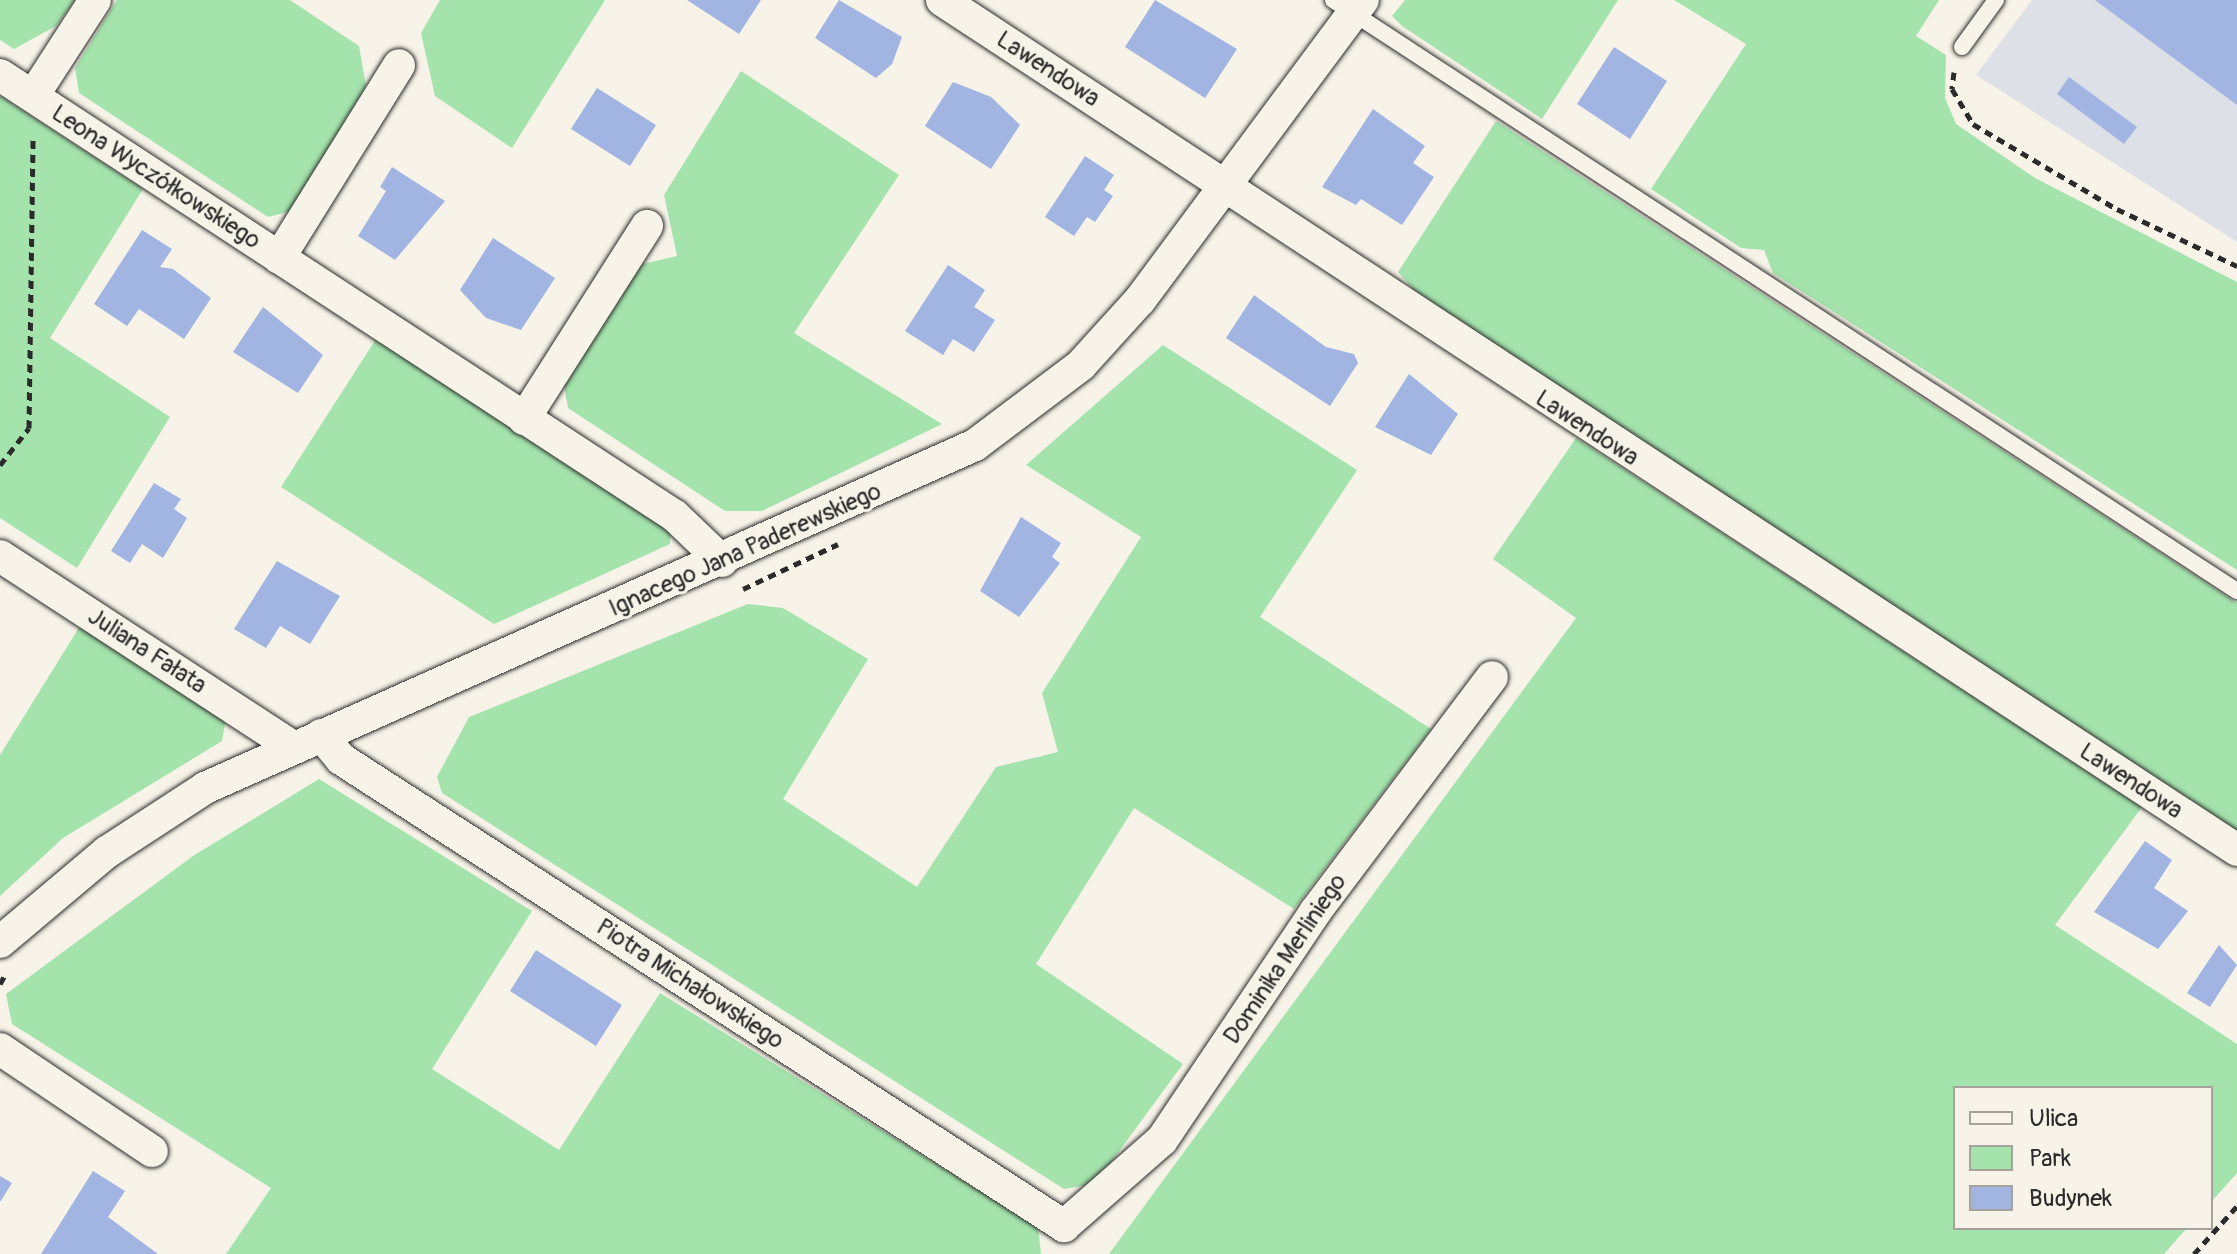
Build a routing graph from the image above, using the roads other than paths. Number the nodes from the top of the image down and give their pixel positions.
1 (95, 0) edge
2 (942, 0) edge
3 (1996, 0) edge
4 (1349, 4) edge
5 (1962, 47) road end
6 (399, 65) dead end
7 (0, 75) edge
8 (33, 96) junction
9 (1222, 181) junction
10 (647, 226) dead end
11 (279, 258) junction
12 (524, 419) junction
13 (0, 556) edge
14 (722, 561) junction
15 (2237, 591) edge
16 (1492, 677) dead end
17 (307, 741) junction
18 (2237, 850) edge
19 (0, 942) edge
20 (0, 1049) edge
21 (152, 1151) dead end
22 (1064, 1226) joint

1 - 8 street, Leona Wyczółkowskiego
2 - 9 street, Lawendowa
3 - 5 lane
4 - 9 street, Ignacego Jana Paderewskiego
4 - 15 lane
6 - 11 street, Leona Wyczółkowskiego
7 - 8 street, Leona Wyczółkowskiego
8 - 11 street, Leona Wyczółkowskiego
9 - 14 street, Ignacego Jana Paderewskiego
9 - 18 street, Lawendowa
10 - 12 street
11 - 12 street, Leona Wyczółkowskiego
12 - 14 street, Leona Wyczółkowskiego
13 - 17 street, Juliana Fałata
14 - 17 street, Ignacego Jana Paderewskiego
16 - 22 street, Dominika Merliniego
17 - 19 street, Ignacego Jana Paderewskiego
17 - 22 street, Piotra Michałowskiego
20 - 21 street

